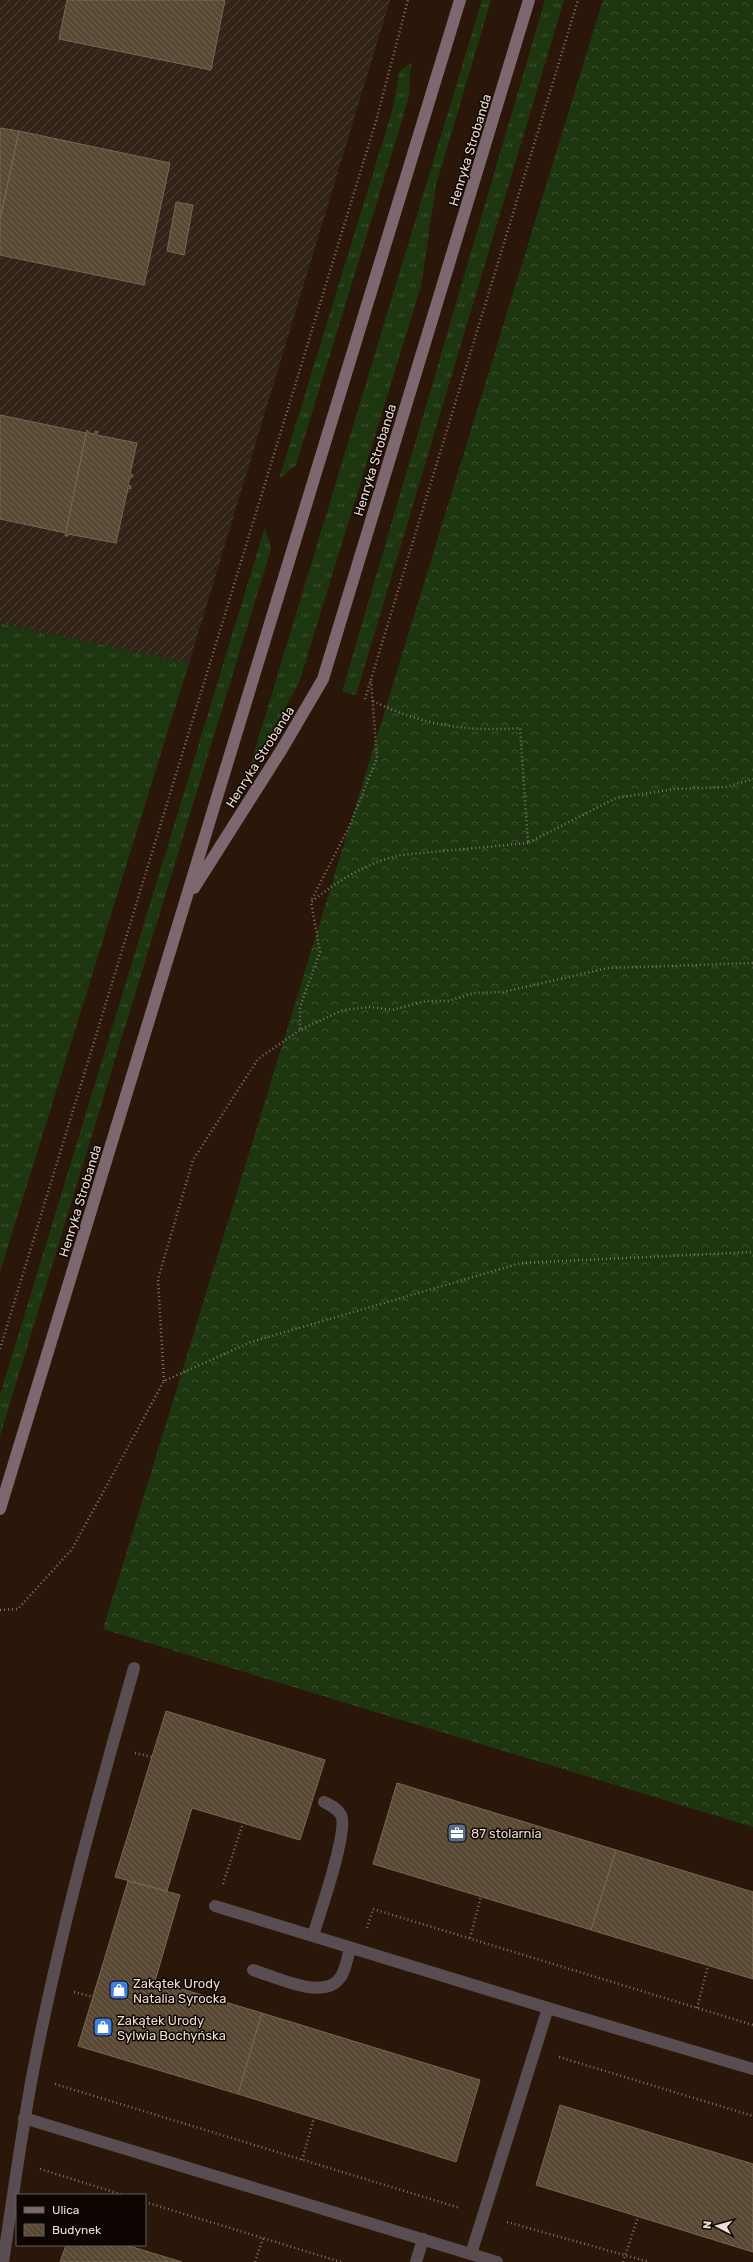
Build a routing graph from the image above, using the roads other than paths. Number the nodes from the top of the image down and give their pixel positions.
1 (460, 0) edge
2 (529, 0) edge
3 (186, 901) junction
4 (0, 1509) edge
5 (134, 1668) dead end
6 (324, 1802) dead end
7 (215, 1906) road end
8 (313, 1936) junction
9 (355, 1950) junction
10 (253, 1970) dead end
11 (548, 2008) junction
12 (753, 2069) edge
13 (24, 2118) junction
14 (423, 2239) junction
15 (471, 2254) junction
16 (3, 2262) edge
17 (416, 2262) edge
18 (497, 2262) edge

1 - 3 street, Henryka Strobanda
2 - 3 street, Henryka Strobanda
3 - 4 street, Henryka Strobanda
5 - 13 street
6 - 8 street
7 - 8 street
8 - 9 street
9 - 10 street
9 - 11 street
11 - 12 street
11 - 15 street
13 - 14 street
13 - 16 street
14 - 15 street
14 - 17 street
15 - 18 street

